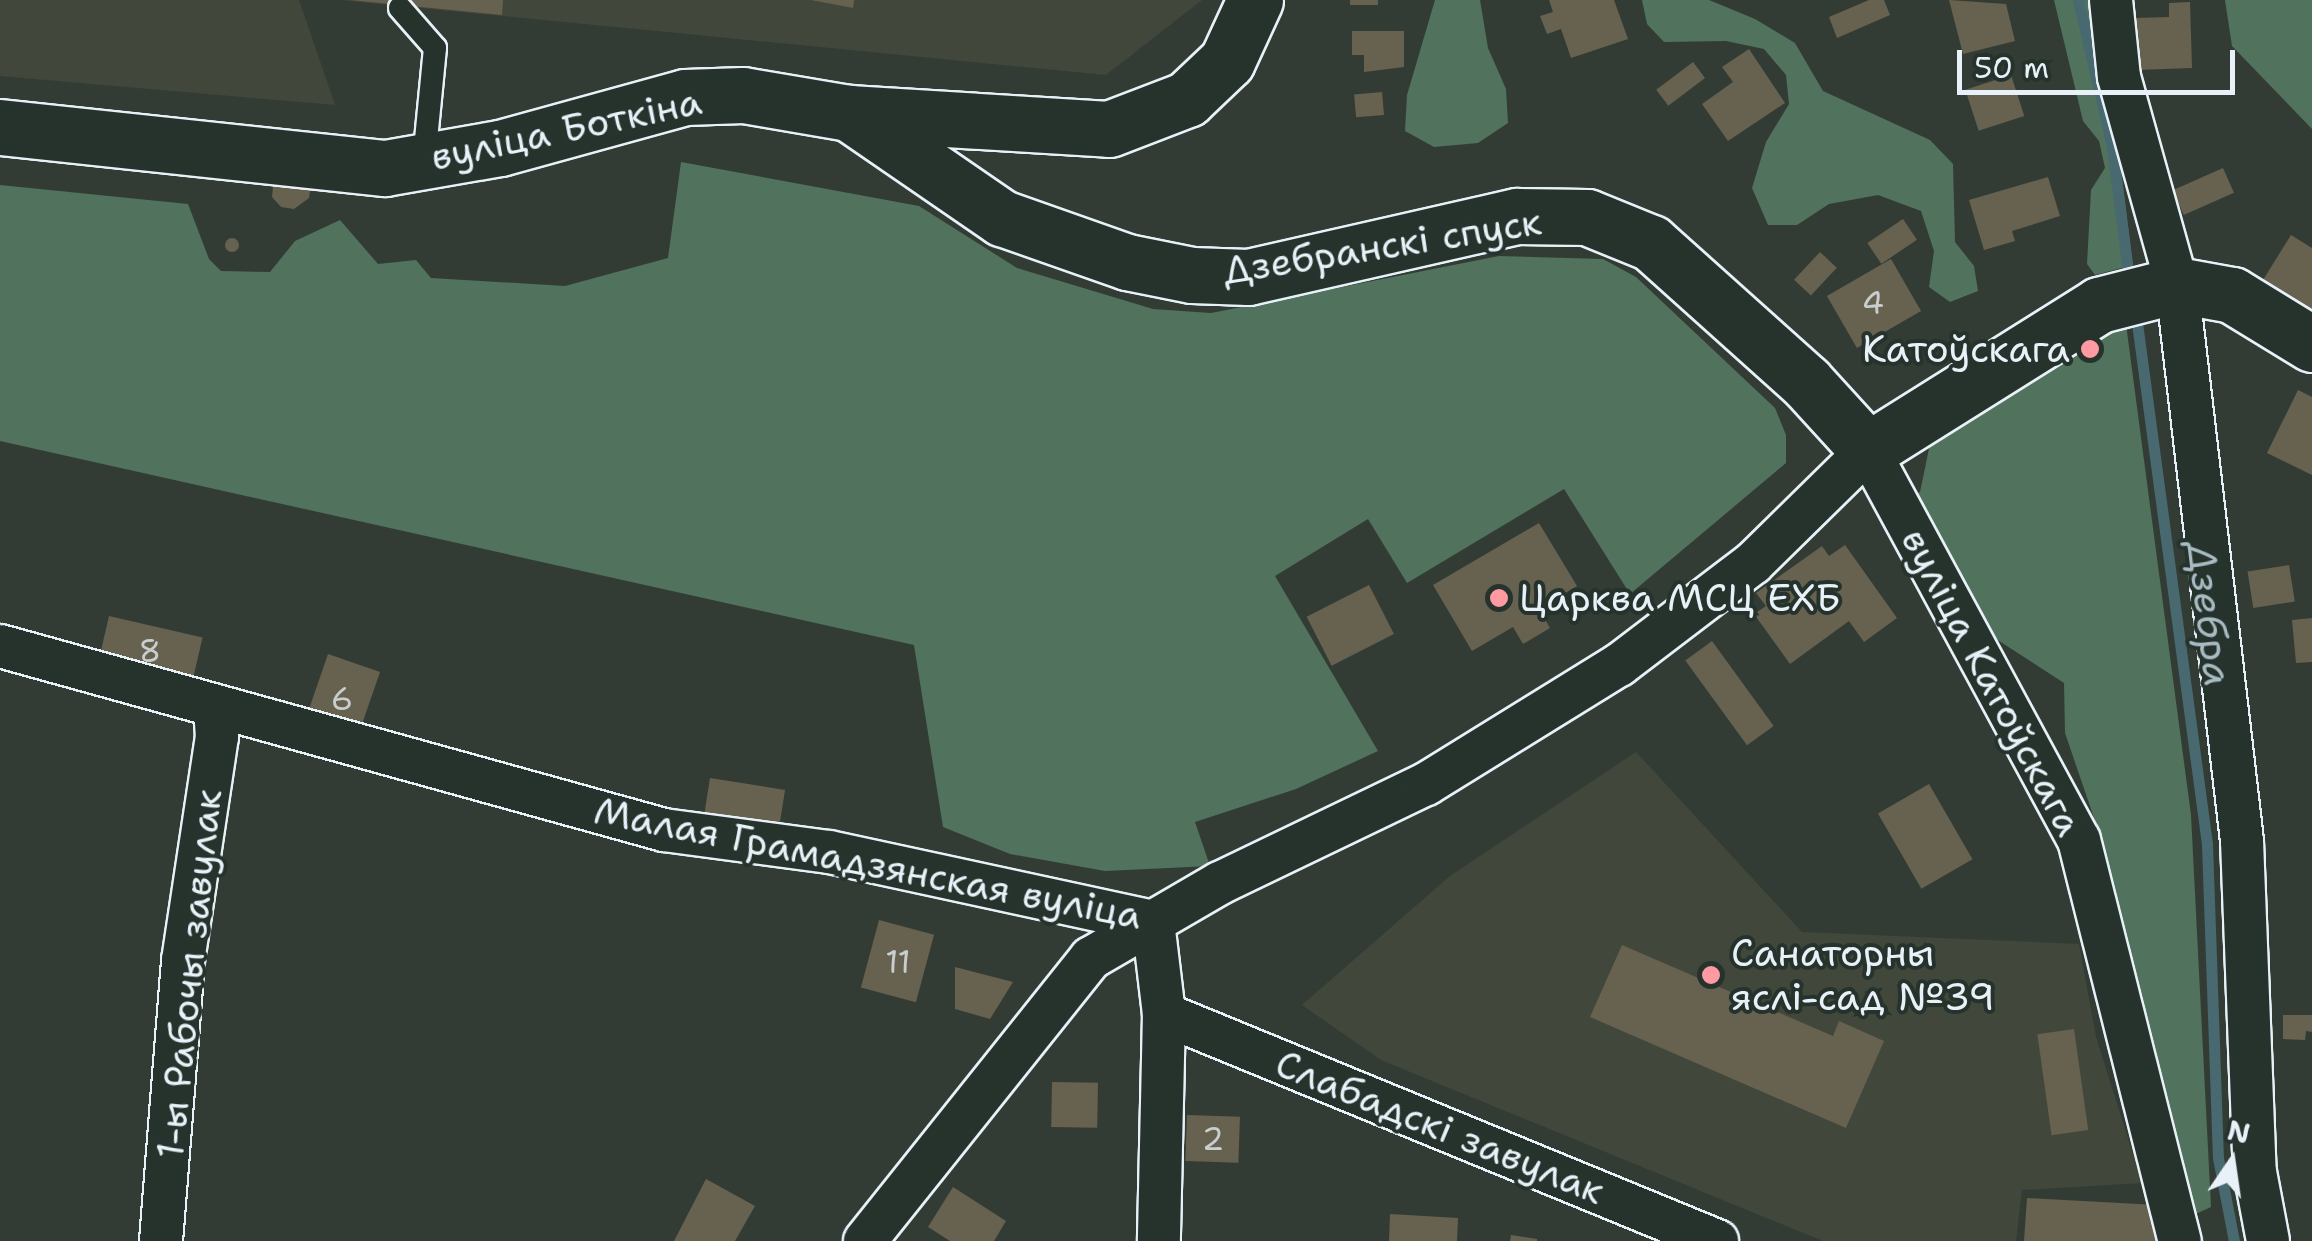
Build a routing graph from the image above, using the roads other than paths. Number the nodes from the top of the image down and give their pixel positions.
1 (1255, 0) edge
2 (2111, 0) edge
3 (400, 8) dead end
4 (849, 113) junction
5 (0, 128) edge
6 (424, 161) junction
7 (2166, 288) junction
8 (2312, 344) edge
9 (1868, 450) junction
10 (0, 646) edge
11 (215, 707) junction
12 (1153, 922) junction
13 (1164, 1014) junction
14 (160, 1241) edge
15 (865, 1241) edge
16 (1159, 1241) edge
17 (1716, 1241) edge
18 (2180, 1241) edge
19 (2268, 1241) edge

1 - 4 street, вуліца Боткіна
2 - 7 street
3 - 6 lane
4 - 6 street, вуліца Боткіна
4 - 9 street, Дзебранскі спуск
5 - 6 street, вуліца Боткіна
7 - 8 street
7 - 9 street
7 - 19 street
9 - 12 street, Малая Грамадзянская вуліца
9 - 18 street, вуліца Катоўскага
10 - 11 street, Малая Грамадзянская вуліца
11 - 12 street, Малая Грамадзянская вуліца
11 - 14 street, 1-ы Рабочы завулак
12 - 13 street
12 - 15 street
13 - 16 street
13 - 17 street, Слабадскі завулак

